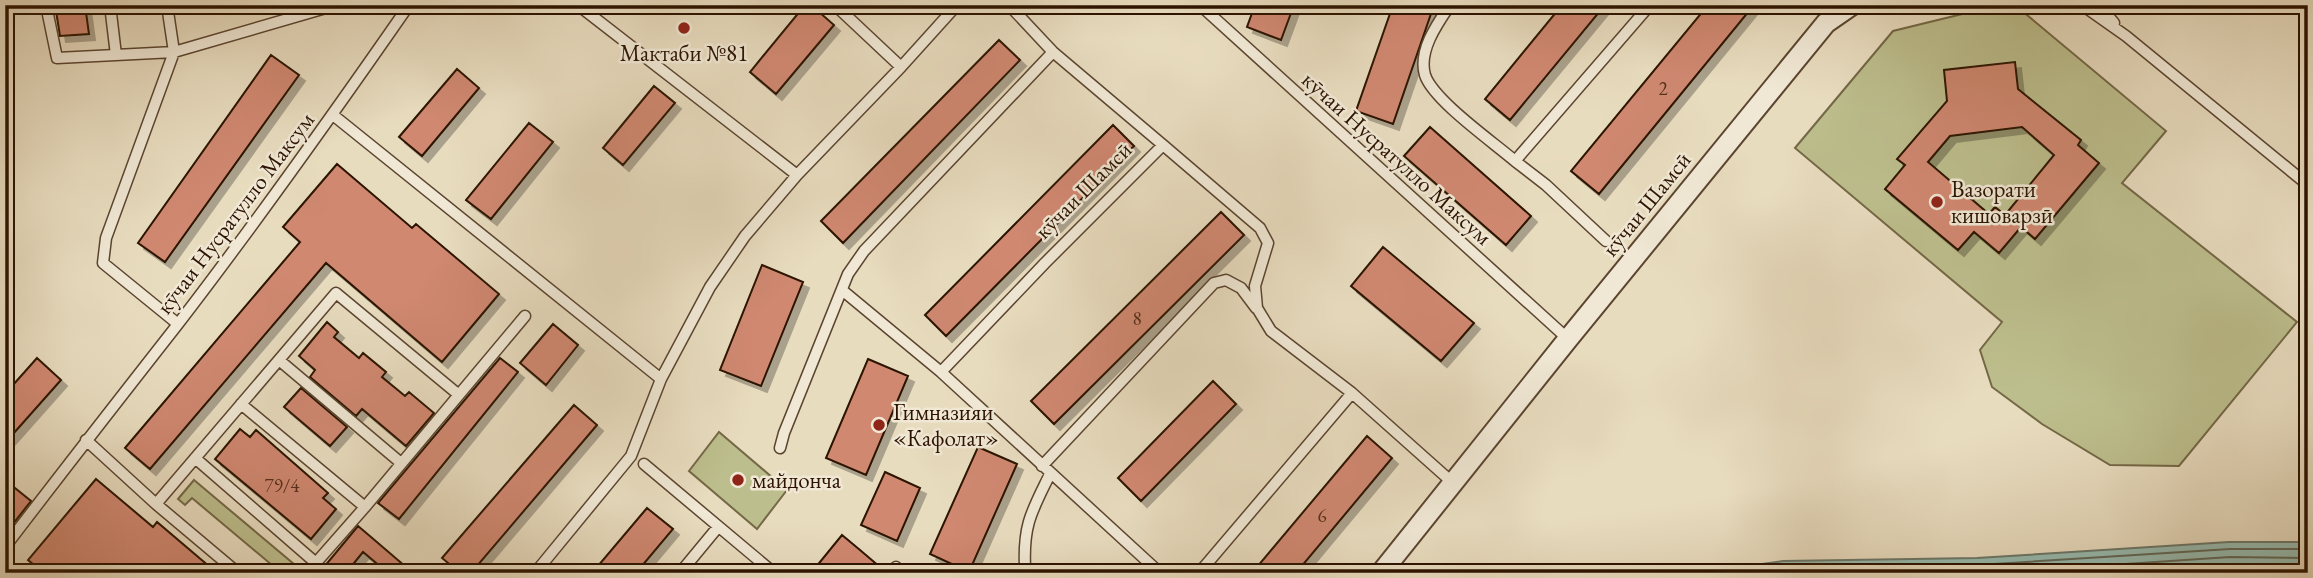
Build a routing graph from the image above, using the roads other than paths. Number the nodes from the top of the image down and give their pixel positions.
1 (46, 5) edge
2 (110, 5) edge
3 (167, 5) edge
4 (337, 5) edge
5 (409, 5) edge
6 (578, 5) edge
7 (835, 5) edge
8 (957, 5) edge
9 (1010, 5) edge
10 (1200, 5) edge
11 (1450, 5) edge
12 (1650, 5) edge
13 (1852, 5) edge
14 (2082, 5) edge
15 (2099, 5) edge
16 (1828, 14) edge
17 (2126, 36) junction
18 (174, 52) junction
19 (1053, 52) junction
20 (116, 55) junction
21 (901, 67) junction
22 (333, 115) junction
23 (1163, 145) junction
24 (1515, 161) junction
25 (797, 175) junction
26 (2308, 185) edge
27 (1606, 241) dead end
28 (842, 290) junction
29 (1257, 308) junction
30 (525, 316) dead end
31 (178, 324) junction
32 (1568, 339) junction
33 (279, 360) junction
34 (942, 372) junction
35 (661, 379) junction
36 (1352, 393) junction
37 (458, 395) junction
38 (241, 404) junction
39 (86, 440) junction
40 (780, 448) dead end
41 (195, 458) junction
42 (401, 463) junction
43 (644, 464) dead end
44 (1046, 470) junction
45 (1453, 483) junction
46 (156, 504) junction
47 (365, 507) junction
48 (718, 527) junction
49 (5, 547) edge
50 (316, 563) junction
51 (238, 573) edge
52 (307, 573) edge
53 (535, 573) edge
54 (680, 573) edge
55 (774, 573) edge
56 (1032, 573) edge
57 (1160, 573) edge
58 (1199, 573) edge
59 (1381, 573) edge

1 - 20 lane
2 - 20 lane
3 - 18 lane
4 - 18 lane
5 - 22 lane, кӯчаи Нусратулло Максум
6 - 25 lane
7 - 21 lane
8 - 21 lane
9 - 19 lane
10 - 32 lane, кӯчаи Нусратулло Максум
11 - 24 lane
12 - 24 lane
13 - 16 street, кӯчаи Шамсӣ
14 - 17 lane
15 - 17 lane
16 - 32 street, кӯчаи Шамсӣ
17 - 26 lane
18 - 20 lane
18 - 31 lane
19 - 23 lane
19 - 28 lane
21 - 25 lane
22 - 31 lane, кӯчаи Нусратулло Максум
22 - 35 lane
23 - 29 lane, кӯчаи Шамсӣ
23 - 34 lane, кӯчаи Шамсӣ
24 - 27 lane
25 - 35 lane
28 - 34 lane
28 - 40 lane
29 - 36 lane
29 - 44 lane
30 - 37 lane
31 - 39 lane, кӯчаи Нусратулло Максум
32 - 45 street, кӯчаи Шамсӣ
33 - 37 lane
33 - 38 lane
33 - 42 lane
34 - 44 lane
35 - 53 lane
36 - 45 lane
36 - 58 lane
37 - 42 lane
38 - 41 lane
38 - 47 lane
39 - 46 lane
39 - 49 lane, кӯчаи Нусратулло Максум
41 - 46 lane
41 - 50 lane
42 - 47 lane
43 - 48 lane
44 - 56 lane
44 - 57 lane
45 - 59 street, кӯчаи Шамсӣ
46 - 51 lane
47 - 50 lane
48 - 54 lane
48 - 55 lane
50 - 52 lane

